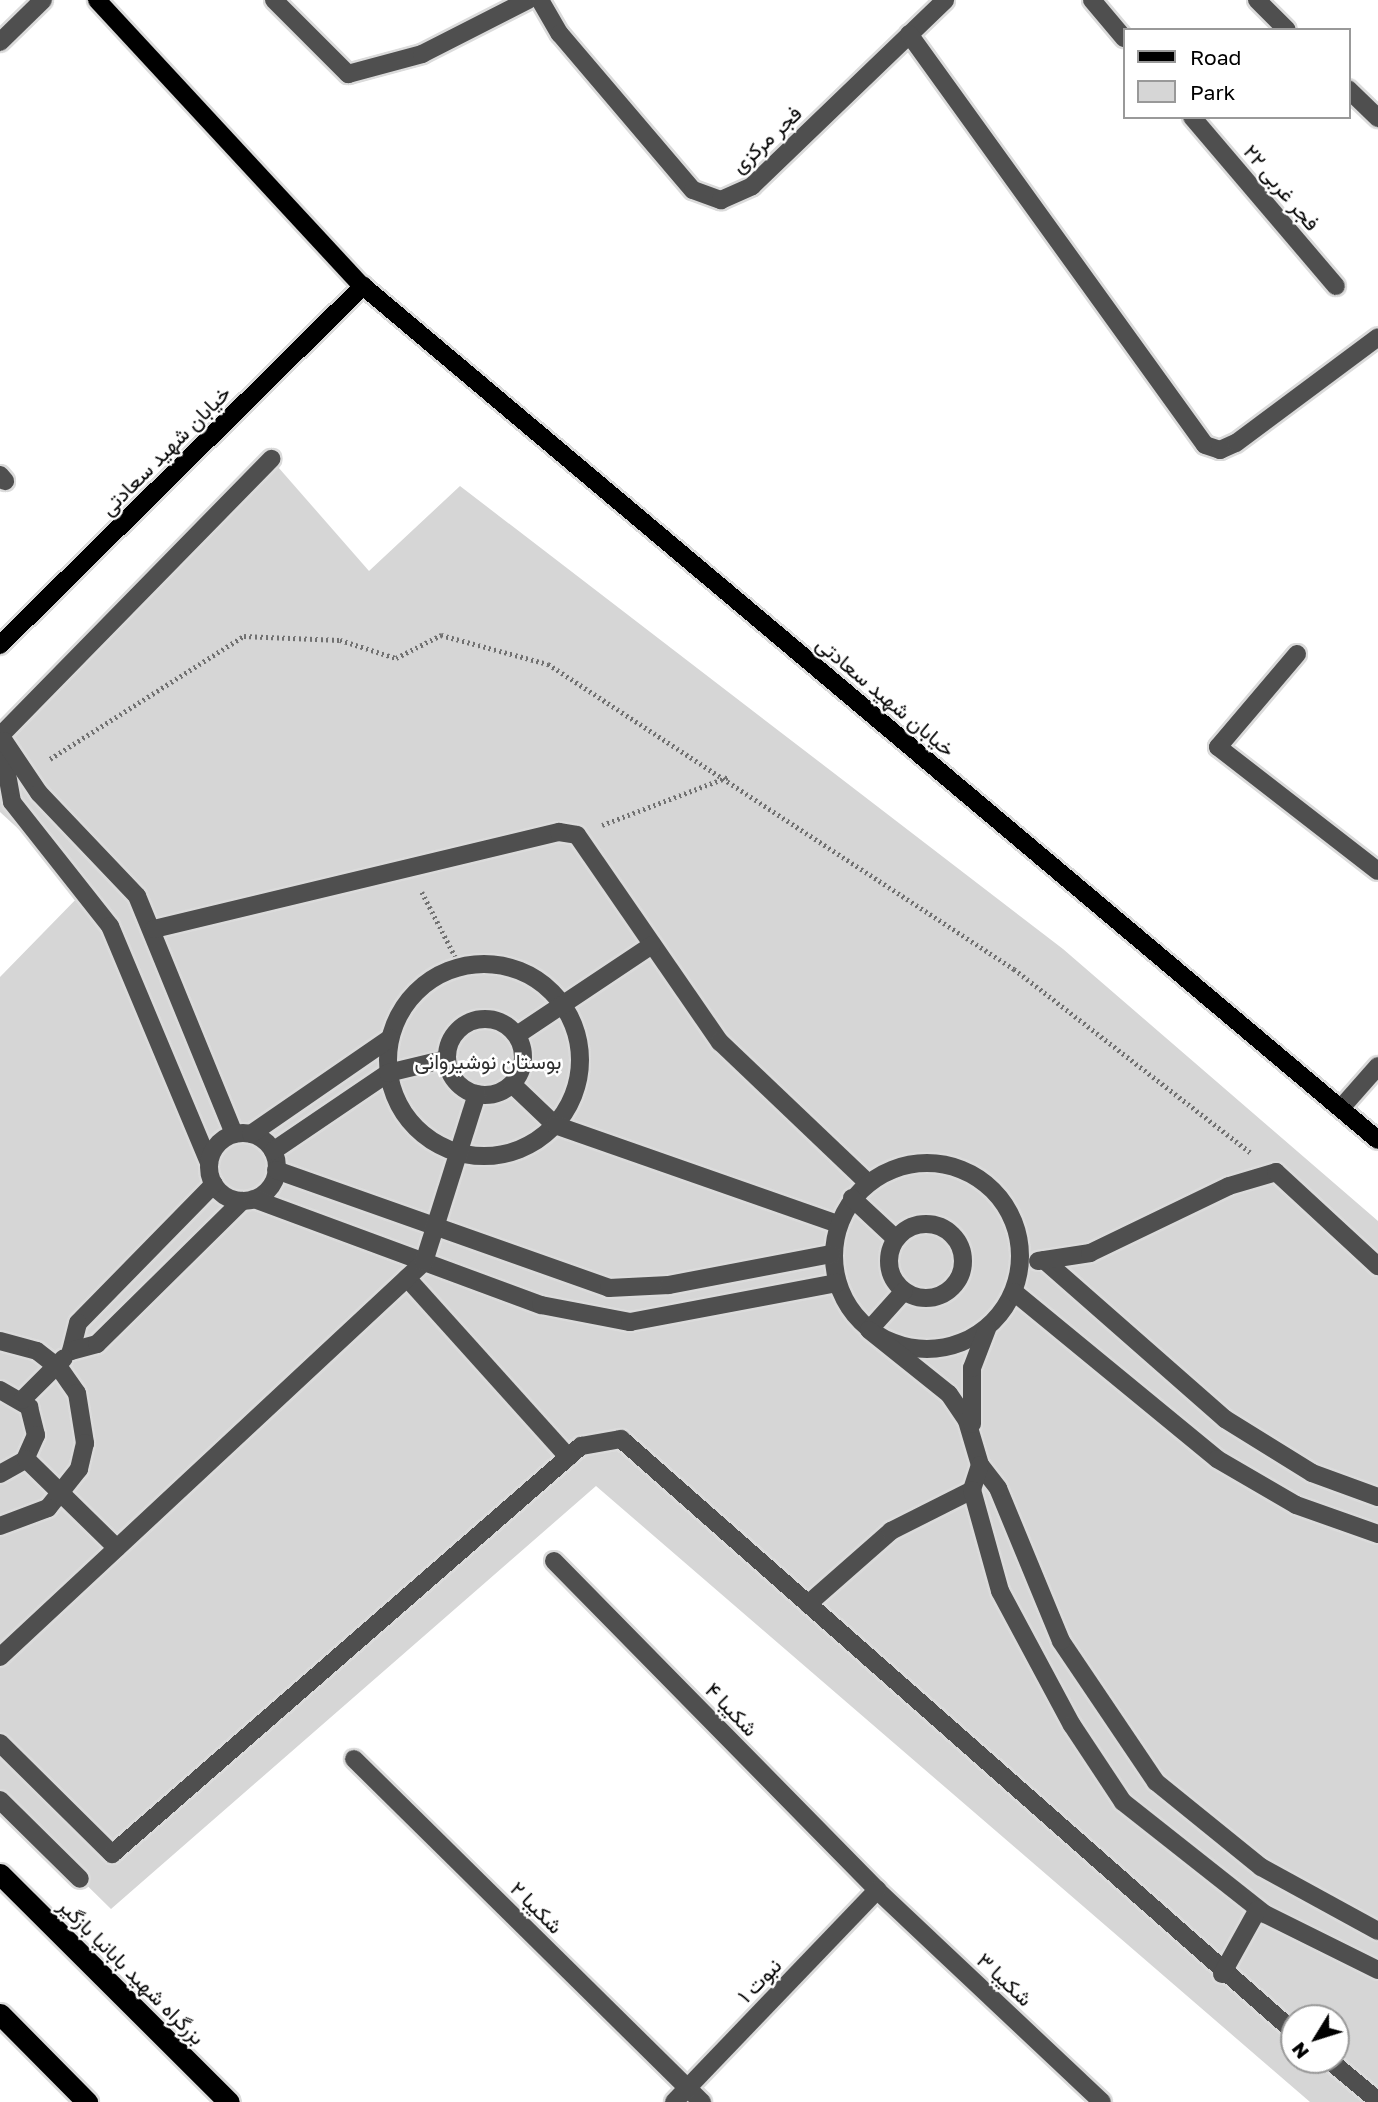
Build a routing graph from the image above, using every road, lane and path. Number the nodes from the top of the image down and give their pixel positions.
1 (43, 0) edge
2 (97, 0) edge
3 (274, 0) edge
4 (528, 0) edge
5 (540, 0) edge
6 (945, 0) edge
7 (1092, 0) edge
8 (1256, 0) edge
9 (927, 7) edge
10 (1285, 28) edge
11 (909, 34) junction
12 (1122, 36) edge
13 (0, 42) edge
14 (1350, 91) edge
15 (1378, 118) edge
16 (1194, 119) edge
17 (1336, 286) dead end
18 (365, 288) junction
19 (1378, 338) edge
20 (271, 459) dead end
21 (0, 645) edge
22 (1297, 654) dead end
23 (0, 735) edge
24 (24, 775) junction
25 (729, 776) junction
26 (577, 835) junction
27 (410, 868) junction
28 (1378, 871) edge
29 (154, 929) junction
30 (652, 945) junction
31 (460, 966) junction
32 (563, 1005) junction
33 (517, 1035) junction
34 (390, 1038) junction
35 (446, 1059) junction
36 (1378, 1066) edge
37 (388, 1073) junction
38 (512, 1084) junction
39 (477, 1094) junction
40 (1341, 1108) junction
41 (555, 1125) junction
42 (242, 1134) junction
43 (1378, 1140) edge
44 (273, 1151) junction
45 (460, 1154) junction
46 (209, 1163) junction
47 (276, 1170) junction
48 (1276, 1172) junction
49 (868, 1183) junction
50 (214, 1184) junction
51 (852, 1198) junction
52 (248, 1200) junction
53 (838, 1224) junction
54 (438, 1230) junction
55 (896, 1239) junction
56 (832, 1254) junction
57 (1044, 1260) junction
58 (424, 1262) junction
59 (1021, 1264) junction
60 (1378, 1266) edge
61 (407, 1278) junction
62 (837, 1283) junction
63 (904, 1291) junction
64 (1014, 1292) junction
65 (987, 1327) junction
66 (869, 1331) junction
67 (0, 1341) edge
68 (71, 1350) junction
69 (56, 1366) junction
70 (0, 1390) edge
71 (22, 1400) junction
72 (972, 1435) junction
73 (568, 1457) junction
74 (26, 1459) junction
75 (980, 1465) junction
76 (0, 1474) edge
77 (972, 1490) junction
78 (62, 1494) junction
79 (1378, 1497) edge
80 (0, 1526) edge
81 (1378, 1534) edge
82 (117, 1548) junction
83 (554, 1561) dead end
84 (808, 1604) junction
85 (0, 1657) edge
86 (0, 1743) edge
87 (354, 1759) dead end
88 (0, 1800) edge
89 (0, 1874) edge
90 (80, 1879) dead end
91 (877, 1890) junction
92 (1258, 1909) junction
93 (1378, 1931) edge
94 (1378, 1970) edge
95 (1222, 1974) junction
96 (0, 2014) edge
97 (1280, 2021) edge
98 (1346, 2074) edge
99 (688, 2087) junction
100 (1378, 2101) edge
101 (87, 2102) edge
102 (229, 2102) edge
103 (674, 2102) edge
104 (702, 2102) edge
105 (1102, 2102) edge

1 - 13 street
2 - 18 main road, خیابان شهید سعادتی
3 - 4 street
5 - 11 street, فجر مرکزی
6 - 9 street, فجر مرکزی
7 - 12 street
8 - 10 street
9 - 11 street, فجر مرکزی
11 - 19 street
14 - 15 street
16 - 17 street, فجر غربی ۲۲
18 - 21 main road, خیابان شهید سعادتی
18 - 40 main road, خیابان شهید سعادتی
20 - 23 street
22 - 28 street
23 - 24 street
23 - 46 street
24 - 25 path
24 - 29 street
25 - 26 path
25 - 48 path
26 - 27 street
26 - 30 street
27 - 29 street
27 - 31 path
29 - 42 street
30 - 32 street
30 - 49 street
31 - 32 street
31 - 34 street
32 - 33 street
32 - 41 street
33 - 35 street
33 - 38 street
34 - 37 street
34 - 42 street
35 - 37 street
35 - 39 street
36 - 40 street
37 - 44 street
37 - 45 street
38 - 39 street
38 - 41 street
39 - 45 street
40 - 43 main road, خیابان شهید سعادتی
41 - 45 street
41 - 53 street
42 - 44 street
42 - 46 street
44 - 47 street
45 - 54 street
46 - 50 street
47 - 52 street
47 - 54 street
48 - 57 street
48 - 60 street
49 - 51 street
49 - 59 street
50 - 52 street
50 - 68 street
51 - 53 street
51 - 55 street
52 - 58 street
52 - 68 street
53 - 56 street
54 - 56 street
54 - 58 street
55 - 63 street
55 - 63 street
56 - 62 street
57 - 59 street
57 - 79 street
58 - 61 street
58 - 62 street
59 - 64 street
61 - 73 street
61 - 82 street
62 - 66 street
63 - 66 street
64 - 65 street
64 - 81 street
65 - 66 street
65 - 72 street
66 - 72 street
67 - 69 street
68 - 69 street
69 - 71 street
69 - 78 street
70 - 71 street
71 - 74 street
72 - 75 street
73 - 84 street
73 - 86 street
74 - 76 street
74 - 78 street
75 - 77 street
75 - 93 street
77 - 84 street
77 - 92 street
78 - 80 street
78 - 82 street
82 - 85 street
83 - 91 street, شکیبا ۴
84 - 95 street
87 - 99 street, شکیبا ۲
88 - 90 street
89 - 102 highway, بزرگراه شهید بابانیا بازگیر
91 - 99 street, نبوت ۱
91 - 105 street, شکیبا ۳
92 - 94 street
92 - 95 street
95 - 97 street
96 - 101 highway
98 - 100 street
99 - 103 street, نبوت ۱
99 - 104 street, شکیبا ۲

